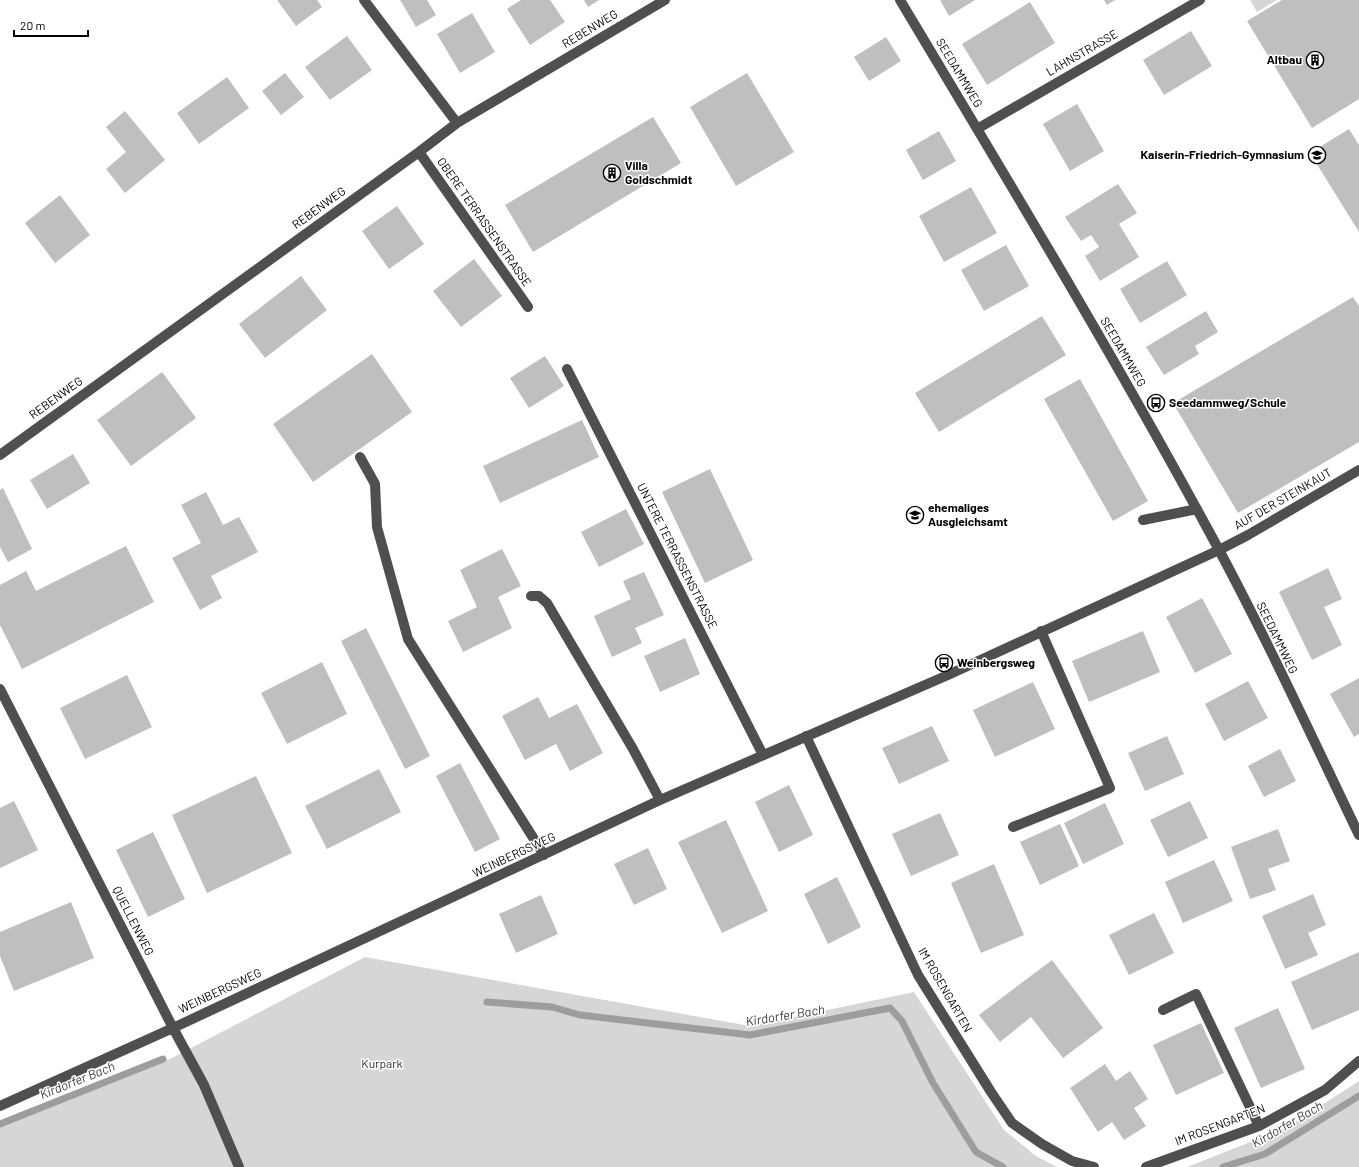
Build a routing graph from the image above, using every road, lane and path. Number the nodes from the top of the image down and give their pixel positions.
1 (364, 0) edge
2 (665, 0) edge
3 (900, 0) edge
4 (1200, 0) edge
5 (458, 123) junction
6 (978, 129) junction
7 (419, 152) junction
8 (528, 307) dead end
9 (567, 369) dead end
10 (0, 455) edge
11 (360, 457) dead end
12 (1359, 470) edge
13 (1197, 510) junction
14 (1143, 520) dead end
15 (1219, 550) junction
16 (531, 596) dead end
17 (1041, 632) junction
18 (0, 689) edge
19 (806, 736) junction
20 (763, 755) junction
21 (660, 800) junction
22 (1013, 828) dead end
23 (1359, 834) edge
24 (544, 855) junction
25 (1163, 1010) dead end
26 (173, 1028) junction
27 (1359, 1061) edge
28 (0, 1106) edge
29 (1259, 1126) junction
30 (239, 1167) edge
31 (1094, 1167) edge
32 (1146, 1167) edge

1 - 5 street
2 - 5 street, REBENWEG
3 - 6 street, SEEDAMMWEG
4 - 6 street, LAHNSTRASSE
5 - 7 street, REBENWEG
6 - 13 street, SEEDAMMWEG
7 - 8 street, OBERE TERRASSENSTRASSE
7 - 10 street, REBENWEG
9 - 20 street, UNTERE TERRASSENSTRASSE
11 - 24 street
12 - 15 street, AUF DER STEINKAUT
13 - 14 street
13 - 15 street, SEEDAMMWEG
15 - 17 street, WEINBERGSWEG
15 - 23 street, SEEDAMMWEG
16 - 21 street
17 - 19 street, WEINBERGSWEG
17 - 22 street
18 - 26 street, QUELLENWEG
19 - 20 street, WEINBERGSWEG
19 - 31 street, IM ROSENGARTEN
20 - 21 street, WEINBERGSWEG
21 - 24 street, WEINBERGSWEG
24 - 26 street, WEINBERGSWEG
25 - 29 street
26 - 28 street, WEINBERGSWEG
26 - 30 street, QUELLENWEG
27 - 29 street, IM ROSENGARTEN
29 - 32 street, IM ROSENGARTEN

